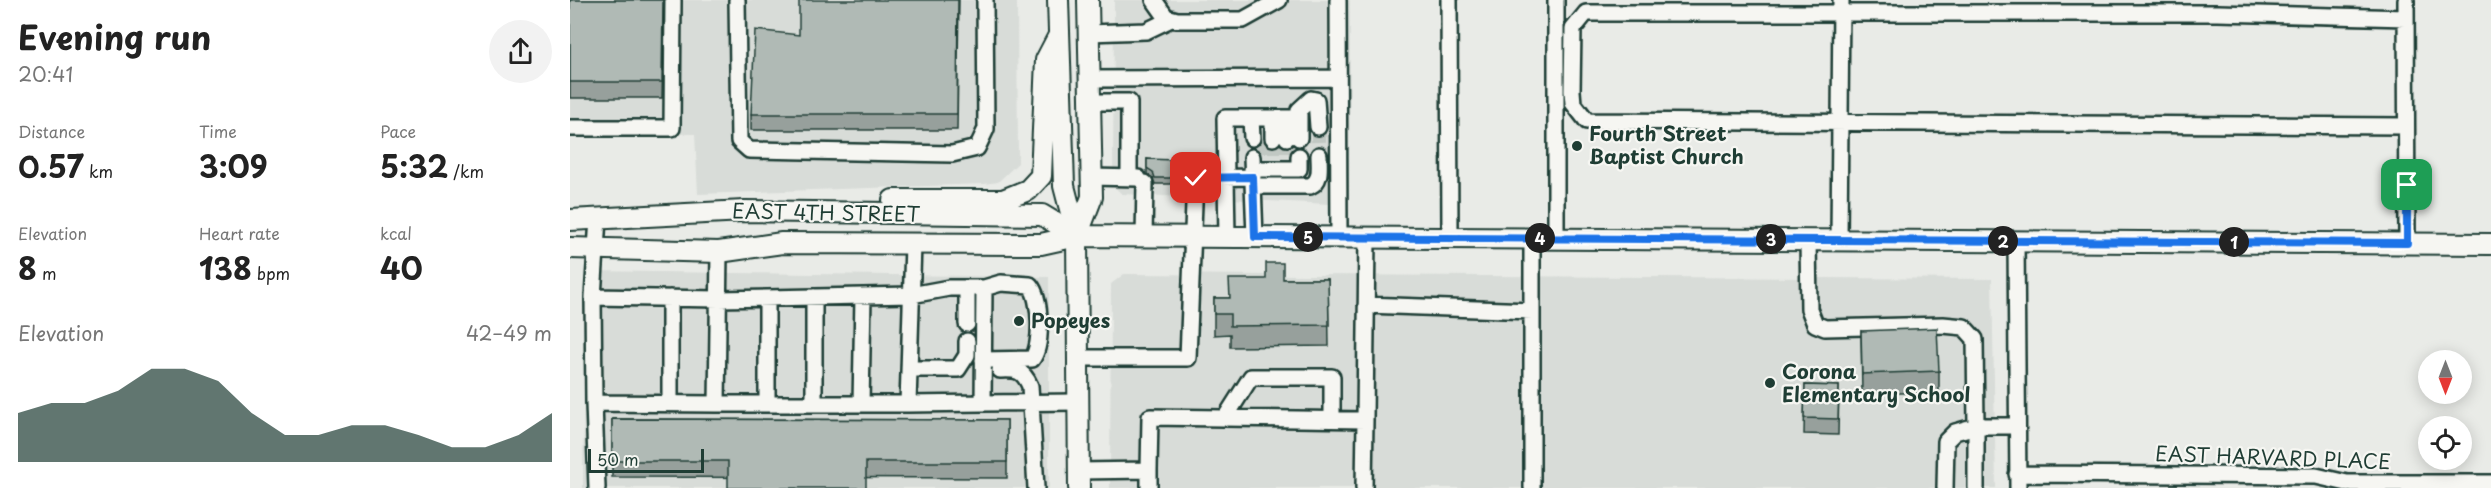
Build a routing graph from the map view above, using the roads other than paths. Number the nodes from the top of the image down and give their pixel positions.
1 (673, 0) edge
2 (737, 0) edge
3 (985, 0) edge
4 (1058, 0) edge
5 (1088, 0) edge
6 (1154, 0) edge
7 (1279, 0) edge
8 (1338, 0) edge
9 (1449, 0) edge
10 (1556, 0) edge
11 (2406, 0) edge
12 (1657, 6) edge
13 (1841, 7) edge
14 (2030, 7) edge
15 (2218, 7) edge
16 (2406, 18) junction
17 (1169, 20) junction
18 (1089, 33) junction
19 (1060, 35) junction
20 (1338, 78) junction
21 (1089, 79) junction
22 (1090, 102) junction
23 (1274, 118) junction
24 (1840, 123) junction
25 (2406, 126) junction
26 (1318, 127) tunnel mouth
27 (570, 128) edge
28 (1274, 138) junction
29 (1319, 155) tunnel mouth
30 (1269, 165) junction
31 (1091, 177) junction
32 (1227, 177) junction
33 (1141, 179) junction
34 (767, 211) junction
35 (598, 218) junction
36 (570, 220) edge
37 (1077, 236) junction
38 (1450, 236) junction
39 (1144, 237) junction
40 (1192, 237) junction
41 (1227, 237) junction
42 (1255, 237) junction
43 (1339, 237) junction
44 (1367, 237) junction
45 (1533, 238) junction
46 (1556, 238) junction
47 (1808, 240) junction
48 (1839, 240) junction
49 (2016, 241) junction
50 (2407, 243) junction
51 (913, 244) junction
52 (2491, 244) edge
53 (570, 248) edge
54 (596, 249) junction
55 (719, 252) junction
56 (967, 288) junction
57 (984, 288) junction
58 (910, 295) junction
59 (863, 296) junction
60 (593, 297) junction
61 (814, 297) junction
62 (670, 298) junction
63 (767, 298) junction
64 (719, 299) junction
65 (1366, 305) junction
66 (1533, 311) junction
67 (967, 324) dead end
68 (967, 341) dead end
69 (1076, 358) junction
70 (983, 365) junction
71 (909, 369) junction
72 (1032, 402) junction
73 (1077, 402) junction
74 (594, 403) junction
75 (983, 403) junction
76 (670, 404) junction
77 (717, 404) junction
78 (767, 404) junction
79 (814, 404) junction
80 (861, 404) junction
81 (908, 404) junction
82 (1224, 418) junction
83 (1332, 419) junction
84 (1365, 420) junction
85 (1976, 426) junction
86 (2017, 426) junction
87 (1149, 470) junction
88 (1078, 479) edge
89 (2017, 481) edge
90 (2491, 483) edge
91 (2417, 485) edge
92 (597, 488) edge
93 (1036, 488) edge
94 (1149, 488) edge
95 (1364, 488) edge
96 (1532, 488) edge
97 (1945, 488) edge
98 (1976, 488) edge

1 - 27 street
2 - 3 street
4 - 19 main road
5 - 18 main road
6 - 17 street
7 - 17 street
8 - 20 street
9 - 38 street
10 - 46 street
11 - 16 street
12 - 13 street
12 - 24 street
13 - 14 street
13 - 24 street
14 - 15 street
15 - 16 street
16 - 25 street
17 - 18 street
18 - 21 main road
19 - 34 main road
19 - 37 main road
20 - 21 street
20 - 43 street
21 - 22 main road
22 - 31 main road
22 - 33 street
23 - 26 street
23 - 28 street
23 - 28 street
23 - 28 street
23 - 32 street
24 - 25 street
24 - 48 street
25 - 50 street
29 - 30 street
30 - 32 street
30 - 42 street
31 - 33 street
31 - 37 main road
32 - 40 street
32 - 41 street
33 - 39 street
34 - 35 main road, EAST 4TH STREET
34 - 37 main road, EAST 4TH STREET
35 - 36 main road, EAST 4TH STREET
35 - 54 street
37 - 39 main road, EAST 4TH STREET
37 - 51 main road, EAST 4TH STREET
37 - 69 main road
38 - 44 main road, EAST 4TH STREET
38 - 45 main road, EAST 4TH STREET
39 - 40 main road, EAST 4TH STREET
40 - 41 main road, EAST 4TH STREET
40 - 69 street
41 - 42 main road, EAST 4TH STREET
42 - 43 main road, EAST 4TH STREET
43 - 44 main road, EAST 4TH STREET
44 - 65 street
45 - 46 main road, EAST 4TH STREET
45 - 66 street
46 - 47 main road, EAST 4TH STREET
47 - 48 main road, EAST 4TH STREET
47 - 85 street
48 - 49 main road, EAST 4TH STREET
49 - 50 main road, EAST 4TH STREET
49 - 86 street
50 - 52 main road, EAST 4TH STREET
51 - 55 main road, EAST 4TH STREET
51 - 58 street
53 - 54 main road, EAST 4TH STREET
54 - 55 main road, EAST 4TH STREET
54 - 60 street
55 - 64 street
56 - 57 street
56 - 58 street
56 - 67 street
57 - 70 street
57 - 70 street
58 - 59 street
58 - 71 street
59 - 61 street
59 - 80 street
60 - 62 street
60 - 74 street
61 - 63 street
61 - 79 street
62 - 64 street
62 - 76 street
63 - 64 street
63 - 78 street
64 - 77 street
65 - 66 street
65 - 84 street
66 - 96 street
68 - 71 street
69 - 73 main road
70 - 72 street
70 - 75 street
71 - 81 street
72 - 73 street
72 - 75 street
72 - 93 street
73 - 88 main road
74 - 76 street
74 - 92 street
75 - 81 street
76 - 77 street
77 - 78 street
78 - 79 street
79 - 80 street
80 - 81 street
82 - 83 street
82 - 83 street
82 - 87 street
83 - 84 street
84 - 95 street
85 - 86 street
85 - 97 street
85 - 98 street
86 - 89 street
87 - 88 street
87 - 94 street
89 - 91 street, EAST HARVARD PLACE
90 - 91 street, EAST HARVARD PLACE

